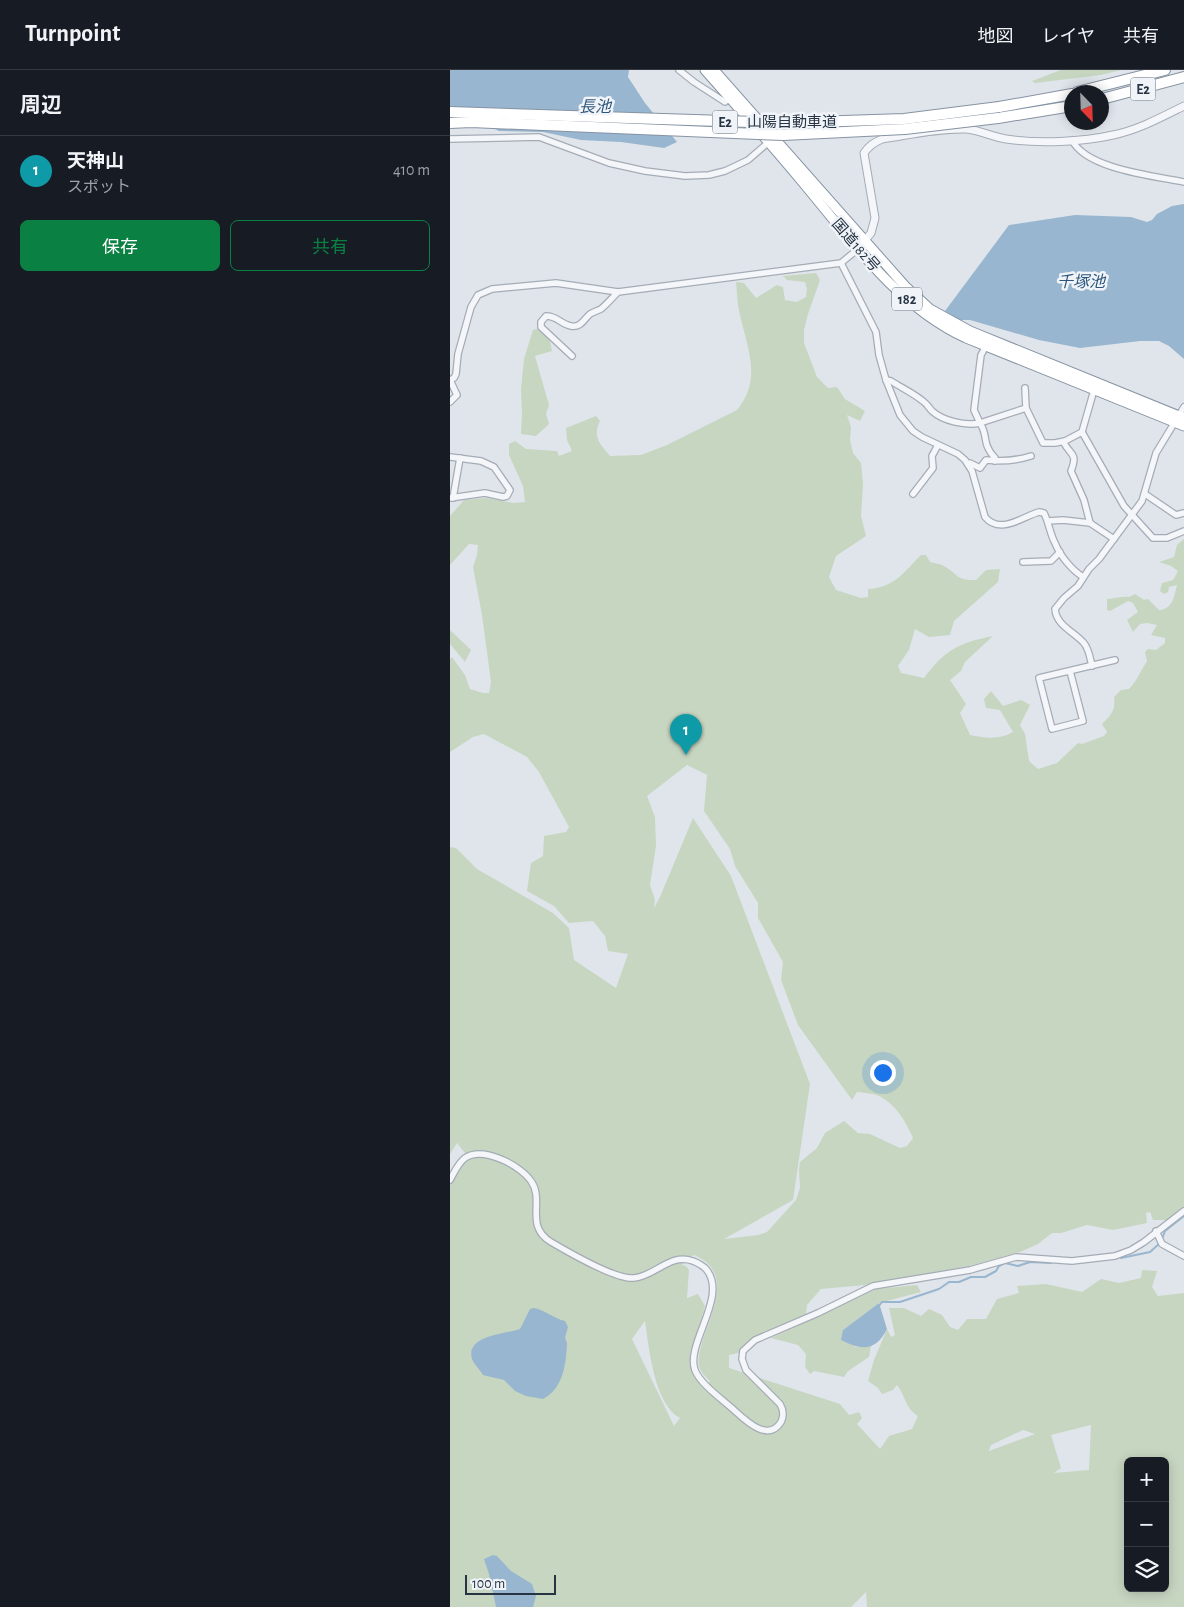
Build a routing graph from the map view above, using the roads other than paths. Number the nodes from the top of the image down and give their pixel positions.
1 (680, 70) edge
2 (705, 70) edge
3 (714, 70) edge
4 (1165, 70) edge
5 (1184, 77) edge
6 (1105, 85) edge
7 (1064, 95) edge
8 (732, 96) junction
9 (1109, 98) edge
10 (1184, 106) edge
11 (1064, 107) edge
12 (450, 112) edge
13 (450, 123) edge
14 (502, 124) junction
15 (450, 127) edge
16 (450, 139) edge
17 (772, 139) junction
18 (1072, 140) junction
19 (1184, 182) edge
20 (866, 241) junction
21 (858, 249) junction
22 (841, 263) junction
23 (618, 292) junction
24 (986, 346) junction
25 (572, 356) dead end
26 (450, 380) edge
27 (886, 380) junction
28 (1025, 388) dead end
29 (1094, 390) junction
30 (450, 402) edge
31 (1184, 407) edge
32 (1026, 408) junction
33 (1181, 421) edge
34 (980, 423) junction
35 (1082, 432) junction
36 (1065, 441) junction
37 (938, 445) junction
38 (1031, 456) dead end
39 (450, 457) edge
40 (460, 458) junction
41 (995, 461) junction
42 (968, 464) junction
43 (913, 494) dead end
44 (1145, 494) junction
45 (451, 498) edge
46 (1184, 512) edge
47 (1132, 514) junction
48 (1048, 521) junction
49 (1090, 523) junction
50 (1184, 531) edge
51 (1114, 539) junction
52 (1060, 552) junction
53 (1023, 562) dead end
54 (1083, 577) junction
55 (1115, 660) dead end
56 (1092, 666) junction
57 (1070, 671) junction
58 (450, 1180) edge
59 (1184, 1211) edge
60 (1156, 1231) junction
61 (1184, 1256) edge

1 - 8 street
2 - 8 highway, 国道182号 / 182
3 - 8 highway, 国道182号 / 182
4 - 6 highway, E2
5 - 9 highway, E2
7 - 12 highway, 山陽自動車道 / E2, bridge
8 - 17 highway, 国道182号 / 182
10 - 18 street
11 - 14 highway, 山陽自動車道 / E2, bridge
13 - 14 highway, 山陽自動車道 / E2, bridge
14 - 15 highway, bridge
16 - 17 street
17 - 20 highway, 国道182号 / 182
17 - 21 highway, 国道182号 / 182
18 - 19 street
18 - 20 street
20 - 21 street
20 - 33 highway, 国道182号 / 182
21 - 22 street
21 - 24 highway, 国道182号 / 182
22 - 23 street
22 - 27 street
23 - 25 street
23 - 26 street
24 - 29 highway, 国道182号 / 182
24 - 34 street
26 - 30 street
27 - 34 street
27 - 37 street
28 - 32 street
29 - 33 highway, 国道182号 / 182
29 - 35 street
31 - 33 street
32 - 34 street
32 - 36 street
33 - 44 street
34 - 41 street
35 - 36 street
35 - 47 street
36 - 49 street
37 - 42 street
37 - 43 street
38 - 41 street
39 - 40 street
40 - 45 street
40 - 45 street
41 - 42 street
42 - 48 street
44 - 46 street
44 - 47 street
47 - 50 street
47 - 51 street
48 - 49 street
48 - 52 street
49 - 51 street
51 - 54 street
52 - 53 street
52 - 54 street
54 - 56 street
55 - 56 street
56 - 57 street
57 - 57 street
58 - 60 street
59 - 60 street
60 - 61 street

